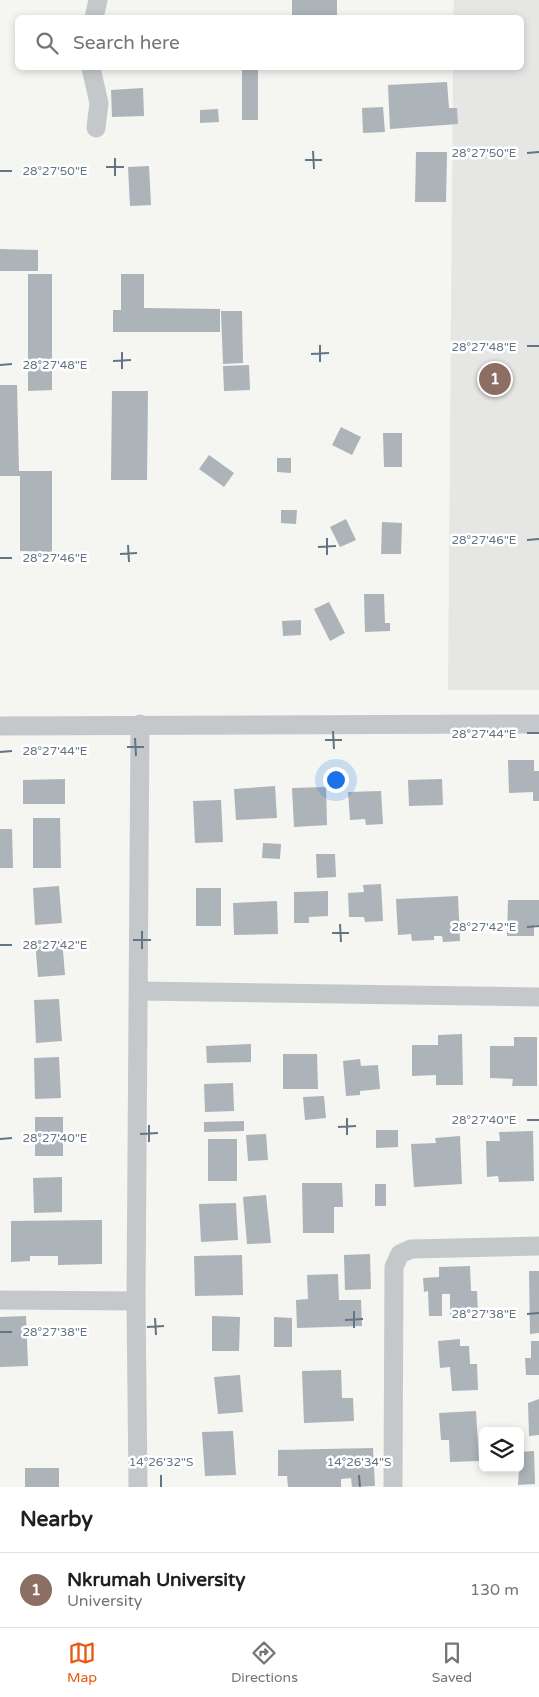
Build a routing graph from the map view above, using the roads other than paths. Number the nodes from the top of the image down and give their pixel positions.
1 (98, 0) edge
2 (95, 15) edge
3 (91, 70) edge
4 (96, 128) dead end
5 (140, 724) junction
6 (539, 724) edge
7 (0, 726) edge
8 (139, 991) junction
9 (539, 997) edge
10 (539, 1246) edge
11 (0, 1300) edge
12 (136, 1301) junction
13 (138, 1487) edge
14 (393, 1487) edge

1 - 2 street
3 - 4 street
5 - 6 street
5 - 7 street
5 - 8 street
8 - 9 street
8 - 12 street
10 - 14 street
11 - 12 street
12 - 13 street

